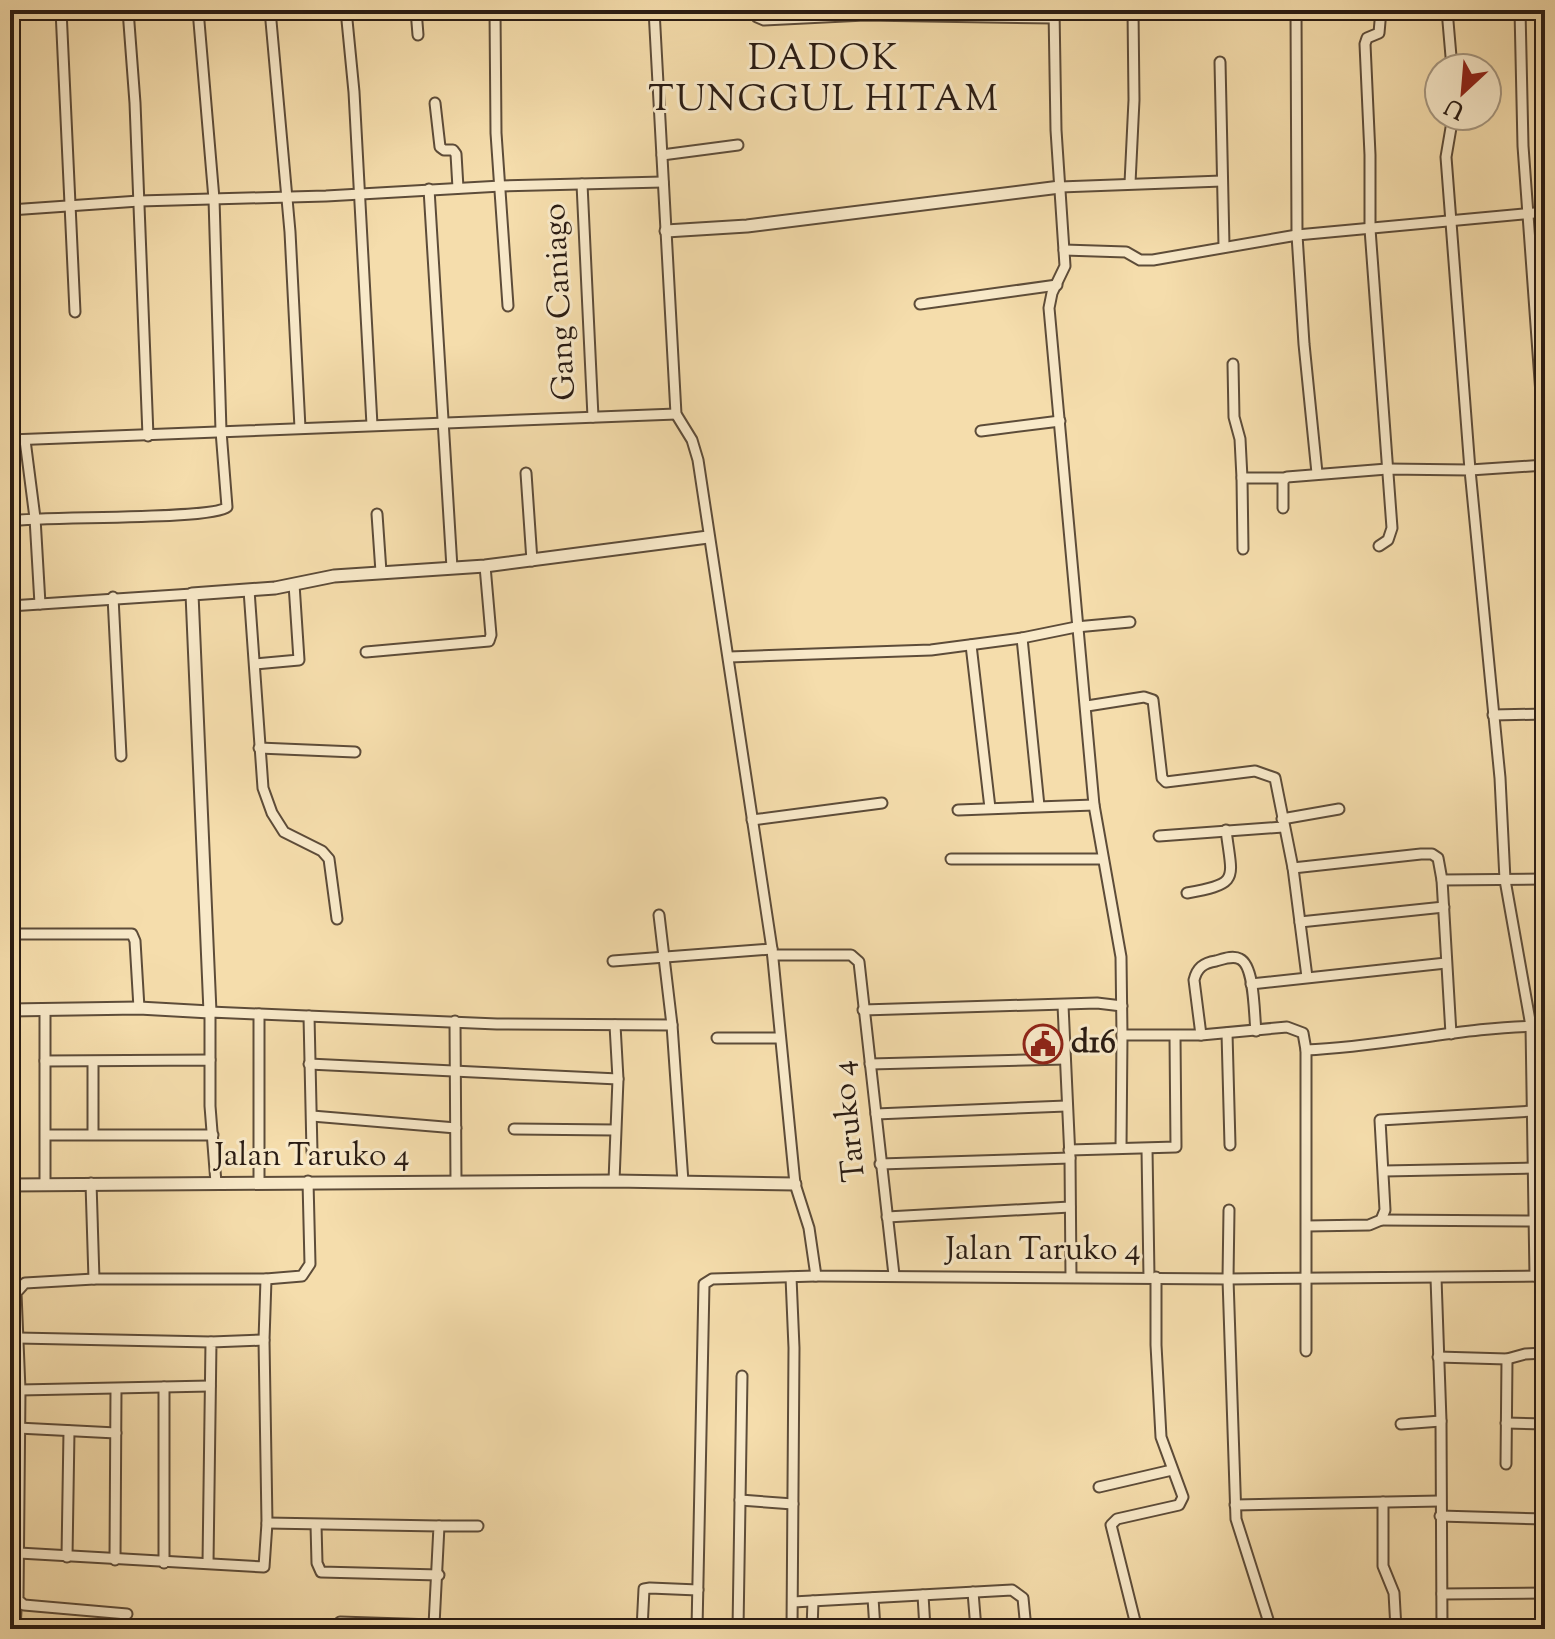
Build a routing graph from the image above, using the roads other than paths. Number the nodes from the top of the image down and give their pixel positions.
1 (61, 10) edge
2 (128, 10) edge
3 (198, 10) edge
4 (270, 10) edge
5 (346, 10) edge
6 (416, 10) edge
7 (495, 10) edge
8 (654, 10) edge
9 (753, 10) edge
10 (1133, 10) edge
11 (1296, 10) edge
12 (1381, 10) edge
13 (1447, 10) edge
14 (1520, 10) edge
15 (1054, 14) edge
16 (418, 35) dead end
17 (1451, 52) edge
18 (1220, 62) dead end
19 (435, 103) dead end
20 (1450, 132) edge
21 (738, 145) dead end
22 (662, 155) junction
23 (1222, 181) junction
24 (663, 182) junction
25 (1130, 183) junction
26 (582, 184) junction
27 (501, 186) junction
28 (1060, 187) junction
29 (458, 188) junction
30 (429, 189) junction
31 (358, 194) junction
32 (285, 196) junction
33 (214, 199) junction
34 (139, 201) junction
35 (69, 208) junction
36 (10, 210) edge
37 (1545, 212) edge
38 (1527, 214) junction
39 (1449, 221) junction
40 (1370, 229) junction
41 (666, 231) junction
42 (1297, 235) junction
43 (1224, 246) junction
44 (1064, 250) junction
45 (1057, 285) junction
46 (920, 304) dead end
47 (508, 306) dead end
48 (75, 312) dead end
49 (1233, 364) dead end
50 (676, 414) junction
51 (593, 417) junction
52 (1060, 421) junction
53 (444, 422) junction
54 (372, 425) junction
55 (300, 428) junction
56 (221, 431) junction
57 (981, 431) dead end
58 (148, 436) junction
59 (10, 440) edge
60 (25, 440) junction
61 (1545, 449) edge
62 (1545, 465) edge
63 (1387, 469) junction
64 (1470, 470) junction
65 (526, 473) dead end
66 (1317, 473) junction
67 (1242, 478) junction
68 (1285, 478) junction
69 (1283, 508) dead end
70 (377, 514) dead end
71 (35, 518) junction
72 (10, 521) edge
73 (708, 537) junction
74 (1379, 546) dead end
75 (1243, 549) dead end
76 (532, 561) junction
77 (485, 566) junction
78 (452, 568) junction
79 (381, 572) junction
80 (294, 584) junction
81 (249, 590) junction
82 (192, 594) junction
83 (113, 597) junction
84 (40, 604) junction
85 (10, 606) edge
86 (1130, 622) dead end
87 (1076, 627) junction
88 (1022, 638) junction
89 (971, 645) junction
90 (366, 652) dead end
91 (729, 657) junction
92 (255, 664) junction
93 (1087, 706) junction
94 (1545, 714) edge
95 (1493, 715) junction
96 (259, 748) junction
97 (355, 752) dead end
98 (121, 756) dead end
99 (882, 803) dead end
100 (1094, 805) junction
101 (1039, 806) junction
102 (990, 808) junction
103 (1339, 809) dead end
104 (958, 810) dead end
105 (752, 820) junction
106 (1283, 823) junction
107 (1226, 830) junction
108 (1159, 836) dead end
109 (951, 859) dead end
110 (1103, 859) junction
111 (1293, 868) junction
112 (1545, 879) edge
113 (1442, 880) junction
114 (1505, 880) junction
115 (1187, 893) dead end
116 (1444, 907) junction
117 (659, 915) dead end
118 (337, 919) dead end
119 (1300, 922) junction
120 (10, 934) edge
121 (772, 952) junction
122 (666, 959) junction
123 (613, 961) dead end
124 (1446, 963) junction
125 (1307, 977) junction
126 (1251, 984) junction
127 (1063, 1005) junction
128 (1122, 1006) junction
129 (139, 1008) junction
130 (10, 1010) edge
131 (45, 1010) junction
132 (863, 1010) junction
133 (210, 1012) junction
134 (259, 1014) junction
135 (309, 1016) junction
136 (455, 1021) junction
137 (615, 1025) junction
138 (672, 1025) junction
139 (1531, 1026) junction
140 (1545, 1026) edge
141 (1256, 1031) junction
142 (1227, 1033) junction
143 (1451, 1034) junction
144 (1122, 1035) junction
145 (1201, 1035) junction
146 (1175, 1036) junction
147 (717, 1038) dead end
148 (780, 1038) junction
149 (1306, 1050) junction
150 (1065, 1059) junction
151 (210, 1060) junction
152 (45, 1061) junction
153 (93, 1062) junction
154 (309, 1064) junction
155 (870, 1064) junction
156 (457, 1073) junction
157 (618, 1079) junction
158 (1066, 1106) junction
159 (1533, 1111) junction
160 (876, 1114) junction
161 (312, 1116) junction
162 (456, 1128) junction
163 (514, 1129) dead end
164 (615, 1130) junction
165 (93, 1134) junction
166 (46, 1135) junction
167 (213, 1135) junction
168 (1230, 1145) dead end
169 (1121, 1148) junction
170 (1147, 1149) junction
171 (312, 1152) dead end
172 (1069, 1154) junction
173 (880, 1164) junction
174 (1535, 1168) junction
175 (1384, 1171) junction
176 (259, 1181) junction
177 (308, 1181) junction
178 (614, 1181) junction
179 (456, 1182) junction
180 (683, 1182) junction
181 (91, 1183) junction
182 (216, 1183) junction
183 (45, 1184) junction
184 (795, 1184) junction
185 (10, 1185) edge
186 (1070, 1207) junction
187 (1229, 1210) dead end
188 (887, 1217) junction
189 (1381, 1220) junction
190 (1534, 1221) junction
191 (1307, 1226) junction
192 (894, 1275) junction
193 (816, 1276) junction
194 (1306, 1276) junction
195 (1540, 1276) edge
196 (791, 1277) junction
197 (1071, 1277) junction
198 (1153, 1277) junction
199 (1436, 1278) junction
200 (94, 1279) junction
201 (266, 1279) junction
202 (1228, 1279) junction
203 (18, 1338) junction
204 (264, 1340) junction
205 (211, 1342) junction
206 (1306, 1351) dead end
207 (1545, 1353) edge
208 (1438, 1357) junction
209 (1507, 1359) junction
210 (742, 1376) dead end
211 (210, 1386) junction
212 (164, 1387) junction
213 (116, 1389) junction
214 (20, 1390) junction
215 (1441, 1421) junction
216 (1506, 1423) junction
217 (1401, 1424) dead end
218 (1545, 1424) edge
219 (18, 1428) junction
220 (69, 1431) junction
221 (116, 1433) junction
222 (1506, 1464) dead end
223 (1172, 1470) junction
224 (1099, 1487) dead end
225 (740, 1500) junction
226 (1440, 1501) junction
227 (1383, 1502) junction
228 (793, 1504) junction
229 (1235, 1505) junction
230 (1440, 1516) junction
231 (1545, 1519) edge
232 (267, 1523) junction
233 (316, 1525) junction
234 (439, 1526) junction
235 (478, 1526) dead end
236 (19, 1553) junction
237 (67, 1557) junction
238 (115, 1560) junction
239 (164, 1563) junction
240 (208, 1563) junction
241 (439, 1575) junction
242 (698, 1590) junction
243 (973, 1592) junction
244 (1545, 1593) edge
245 (1442, 1594) junction
246 (923, 1595) junction
247 (873, 1598) junction
248 (813, 1601) junction
249 (19, 1602) junction
250 (793, 1602) junction
251 (127, 1614) dead end
252 (340, 1622) dead end
253 (812, 1626) edge
254 (15, 1629) edge
255 (642, 1629) edge
256 (697, 1629) edge
257 (738, 1629) edge
258 (792, 1629) edge
259 (858, 1629) edge
260 (875, 1629) edge
261 (925, 1629) edge
262 (976, 1629) edge
263 (1026, 1629) edge
264 (1137, 1629) edge
265 (1271, 1629) edge
266 (1396, 1629) edge
267 (1442, 1629) edge

1 - 35 street
2 - 34 street
3 - 33 street
4 - 32 street
5 - 31 street
6 - 16 street
7 - 27 street
8 - 22 street
9 - 15 street
10 - 25 street
11 - 42 street
12 - 40 street
13 - 17 street
14 - 38 street
15 - 28 street
18 - 23 street
19 - 29 street
20 - 39 street
21 - 22 street
22 - 24 street
23 - 25 street
23 - 43 street
24 - 26 street
24 - 41 street
25 - 28 street
26 - 27 street
26 - 51 street, Gang Caniago
27 - 29 street
27 - 47 street
28 - 41 street
28 - 44 street
29 - 30 street
30 - 31 street
30 - 53 street
31 - 32 street
31 - 54 street
32 - 33 street
32 - 55 street
33 - 34 street
33 - 56 street
34 - 35 street
34 - 58 street
35 - 36 street
35 - 48 street
37 - 38 street
38 - 39 street
38 - 61 street
39 - 40 street
39 - 64 street
40 - 42 street
40 - 63 street
41 - 50 street
42 - 43 street
42 - 66 street
43 - 44 street
44 - 45 street
45 - 46 street
45 - 52 street
49 - 67 street
50 - 51 street
50 - 73 street
51 - 53 street
52 - 57 street
52 - 87 street
53 - 54 street
53 - 78 street
54 - 55 street
55 - 56 street
56 - 58 street
56 - 71 street
58 - 60 street
59 - 60 street
60 - 71 street
62 - 64 street
63 - 64 street
63 - 66 street
63 - 74 street
64 - 95 street
65 - 76 street
66 - 68 street
67 - 68 street
67 - 75 street
68 - 69 street
70 - 79 street
71 - 72 street
71 - 84 street
73 - 76 street
73 - 91 street
76 - 77 street
77 - 78 street
77 - 90 street
78 - 79 street
79 - 80 street
80 - 81 street
80 - 92 street
81 - 82 street
81 - 92 street
82 - 83 street
82 - 133 street
83 - 84 street
83 - 98 street
84 - 85 street
86 - 87 street
87 - 88 street
87 - 93 street
88 - 89 street
88 - 101 street
89 - 91 street
89 - 102 street
91 - 105 street
92 - 96 street
93 - 100 street
93 - 106 street
94 - 95 street
95 - 114 street
96 - 97 street
96 - 118 street
99 - 105 street
100 - 101 street
100 - 110 street
101 - 102 street
102 - 104 street
103 - 106 street
105 - 121 street
106 - 107 street
106 - 111 street
107 - 108 street
107 - 115 street
109 - 110 street
110 - 128 street
111 - 113 street
111 - 119 street
112 - 114 street
113 - 114 street
113 - 116 street
114 - 139 street
116 - 119 street
116 - 124 street
117 - 122 street
119 - 125 street
120 - 129 street
121 - 122 street
121 - 132 street, Taruko 4
121 - 148 street
122 - 123 street
122 - 138 street
124 - 125 street
124 - 143 street
125 - 126 street
126 - 141 street
126 - 145 street
127 - 128 street
127 - 132 street
127 - 150 street
128 - 144 street
129 - 131 street
129 - 133 street
130 - 131 street
131 - 152 street
132 - 155 street, Taruko 4
133 - 134 street
133 - 151 street
134 - 135 street
134 - 176 street
135 - 136 street
135 - 154 street
136 - 137 street
136 - 156 street
137 - 138 street
137 - 157 street
138 - 180 street
139 - 140 street
139 - 143 street
139 - 159 street
141 - 142 street
141 - 149 street
142 - 145 street
142 - 168 street
143 - 149 street
144 - 146 street
144 - 169 street
145 - 146 street
146 - 170 street
147 - 148 street
148 - 184 street
149 - 191 street
150 - 155 street
150 - 158 street
151 - 153 street
151 - 167 street
152 - 153 street
152 - 166 street
153 - 165 street
154 - 156 street
154 - 161 street
155 - 160 street, Taruko 4
156 - 157 street
156 - 162 street
157 - 164 street
158 - 160 street
158 - 172 street
159 - 174 street
159 - 175 street
160 - 173 street, Taruko 4
161 - 162 street
161 - 171 street
162 - 179 street
163 - 164 street
164 - 178 street
165 - 166 street
165 - 167 street
166 - 183 street
167 - 182 street
169 - 170 street
169 - 172 street
170 - 198 street
172 - 173 street
172 - 186 street
173 - 188 street, Taruko 4
174 - 175 street
174 - 190 street
175 - 189 street
176 - 177 street, Jalan Taruko 4
176 - 182 street, Jalan Taruko 4
177 - 179 street, Jalan Taruko 4
177 - 201 street
178 - 179 street, Jalan Taruko 4
178 - 180 street, Jalan Taruko 4
180 - 184 street, Jalan Taruko 4
181 - 182 street, Jalan Taruko 4
181 - 183 street, Jalan Taruko 4
181 - 200 street
183 - 185 street, Jalan Taruko 4
184 - 193 street
186 - 188 street
186 - 197 street
187 - 202 street
188 - 192 street, Taruko 4
189 - 190 street
189 - 191 street
190 - 195 street
191 - 194 street
192 - 193 street, Jalan Taruko 4
192 - 197 street, Jalan Taruko 4
193 - 196 street, Jalan Taruko 4
194 - 199 street, Jalan Taruko 4
194 - 202 street, Jalan Taruko 4
194 - 206 street
195 - 199 street, Jalan Taruko 4
196 - 228 street
196 - 242 street, Jalan Taruko 4
197 - 198 street, Jalan Taruko 4
198 - 202 street, Jalan Taruko 4
198 - 223 street
199 - 208 street
200 - 201 street
200 - 203 street
201 - 204 street
202 - 229 street
203 - 205 street
203 - 214 street
204 - 205 street
204 - 232 street
205 - 211 street
207 - 209 street
208 - 209 street
208 - 215 street
209 - 216 street
210 - 225 street
211 - 212 street
211 - 240 street
212 - 213 street
212 - 239 street
213 - 214 street
213 - 221 street
214 - 219 street
215 - 217 street
215 - 226 street
216 - 218 street
216 - 222 street
219 - 220 street
219 - 236 street
220 - 221 street
220 - 237 street
221 - 238 street
223 - 224 street
223 - 264 street
225 - 228 street
225 - 257 street
226 - 227 street
226 - 230 street
227 - 229 street
227 - 266 street
228 - 250 street
229 - 265 street
230 - 231 street
230 - 245 street
232 - 233 street
232 - 240 street
233 - 234 street
233 - 241 street
234 - 235 street
234 - 241 street
236 - 237 street
236 - 249 street
237 - 238 street
238 - 239 street
239 - 240 street
241 - 252 street
242 - 255 street
242 - 256 street
243 - 246 street
243 - 262 street
243 - 263 street
244 - 245 street
245 - 267 street
246 - 247 street
246 - 261 street
247 - 248 street
247 - 260 street
248 - 250 street
248 - 253 street
249 - 251 street
249 - 254 street
250 - 258 street
253 - 259 street

